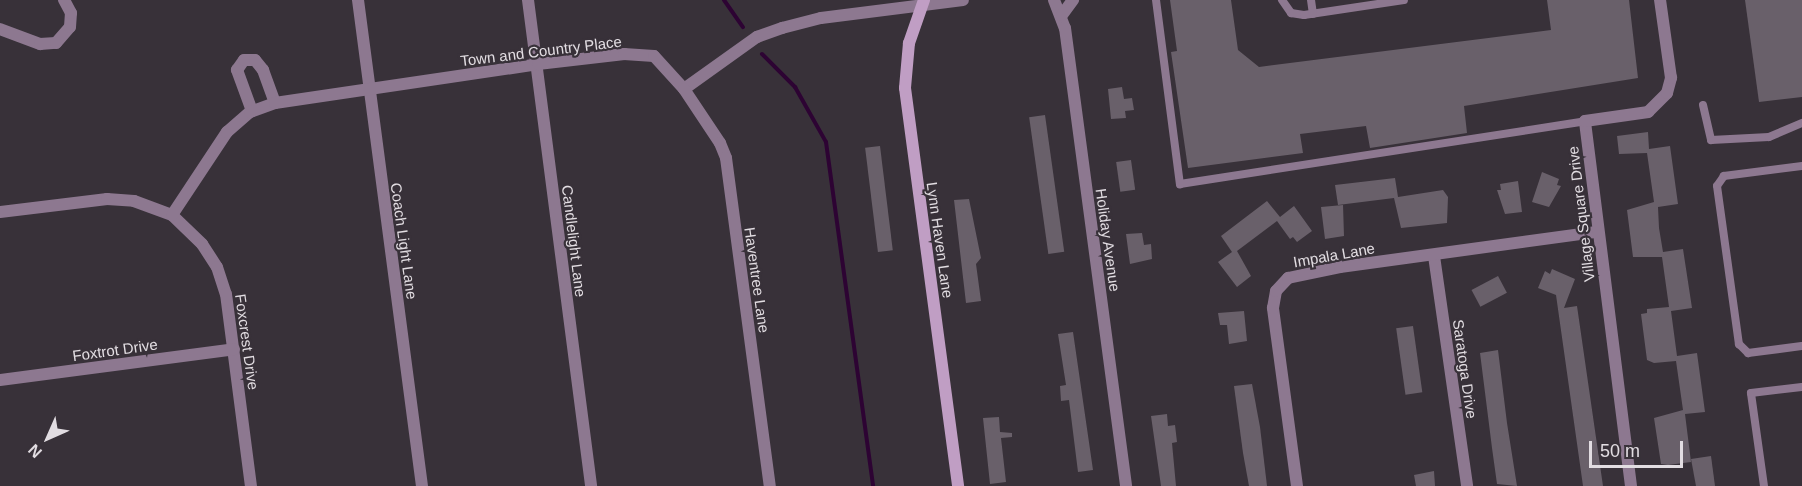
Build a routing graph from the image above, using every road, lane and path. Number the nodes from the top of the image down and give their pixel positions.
1 (64, 0) edge
2 (358, 0) edge
3 (528, 0) edge
4 (963, 0) edge
5 (1054, 0) edge
6 (1072, 0) edge
7 (1156, 0) edge
8 (1282, 0) edge
9 (1311, 0) edge
10 (1340, 0) edge
11 (1399, 0) edge
12 (1660, 0) edge
13 (1368, 3) edge
14 (923, 4) edge
15 (1341, 10) junction
16 (1313, 14) junction
17 (1062, 15) junction
18 (0, 29) edge
19 (538, 64) junction
20 (684, 89) junction
21 (369, 91) junction
22 (275, 102) junction
23 (1703, 105) dead end
24 (252, 111) junction
25 (1585, 121) junction
26 (1802, 123) edge
27 (1802, 166) edge
28 (0, 212) edge
29 (172, 215) junction
30 (1597, 232) junction
31 (1434, 256) junction
32 (1802, 346) edge
33 (234, 349) junction
34 (0, 380) edge
35 (1802, 387) edge
36 (251, 486) edge
37 (422, 486) edge
38 (591, 486) edge
39 (770, 486) edge
40 (958, 486) edge
41 (1126, 486) edge
42 (1297, 486) edge
43 (1467, 486) edge
44 (1631, 486) edge
45 (1764, 486) edge

1 - 18 street
2 - 21 street, Coach Light Lane
3 - 19 street, Candlelight Lane
4 - 14 street
5 - 17 street, Holiday Avenue
6 - 17 street
7 - 25 lane
8 - 16 lane
9 - 16 lane
10 - 15 lane
11 - 13 lane
12 - 25 street
13 - 15 lane
14 - 20 street
14 - 40 street, Lynn Haven Lane
15 - 16 lane
17 - 41 street, Holiday Avenue
19 - 20 street, Town and Country Place
19 - 21 street, Town and Country Place
19 - 38 street, Candlelight Lane
20 - 39 street, Haventree Lane
21 - 22 street, Town and Country Place
21 - 37 street, Coach Light Lane
22 - 24 street, Town and Country Place
22 - 24 street
23 - 26 lane
24 - 29 street, Town and Country Place
25 - 30 street, Village Square Drive
27 - 32 lane
28 - 29 street, Foxcrest Drive
29 - 33 street, Foxcrest Drive
30 - 31 street, Impala Lane
30 - 44 street, Village Square Drive
31 - 42 street, Impala Lane
31 - 43 street, Saratoga Drive
33 - 34 street, Foxtrot Drive
33 - 36 street, Foxcrest Drive
35 - 45 lane

